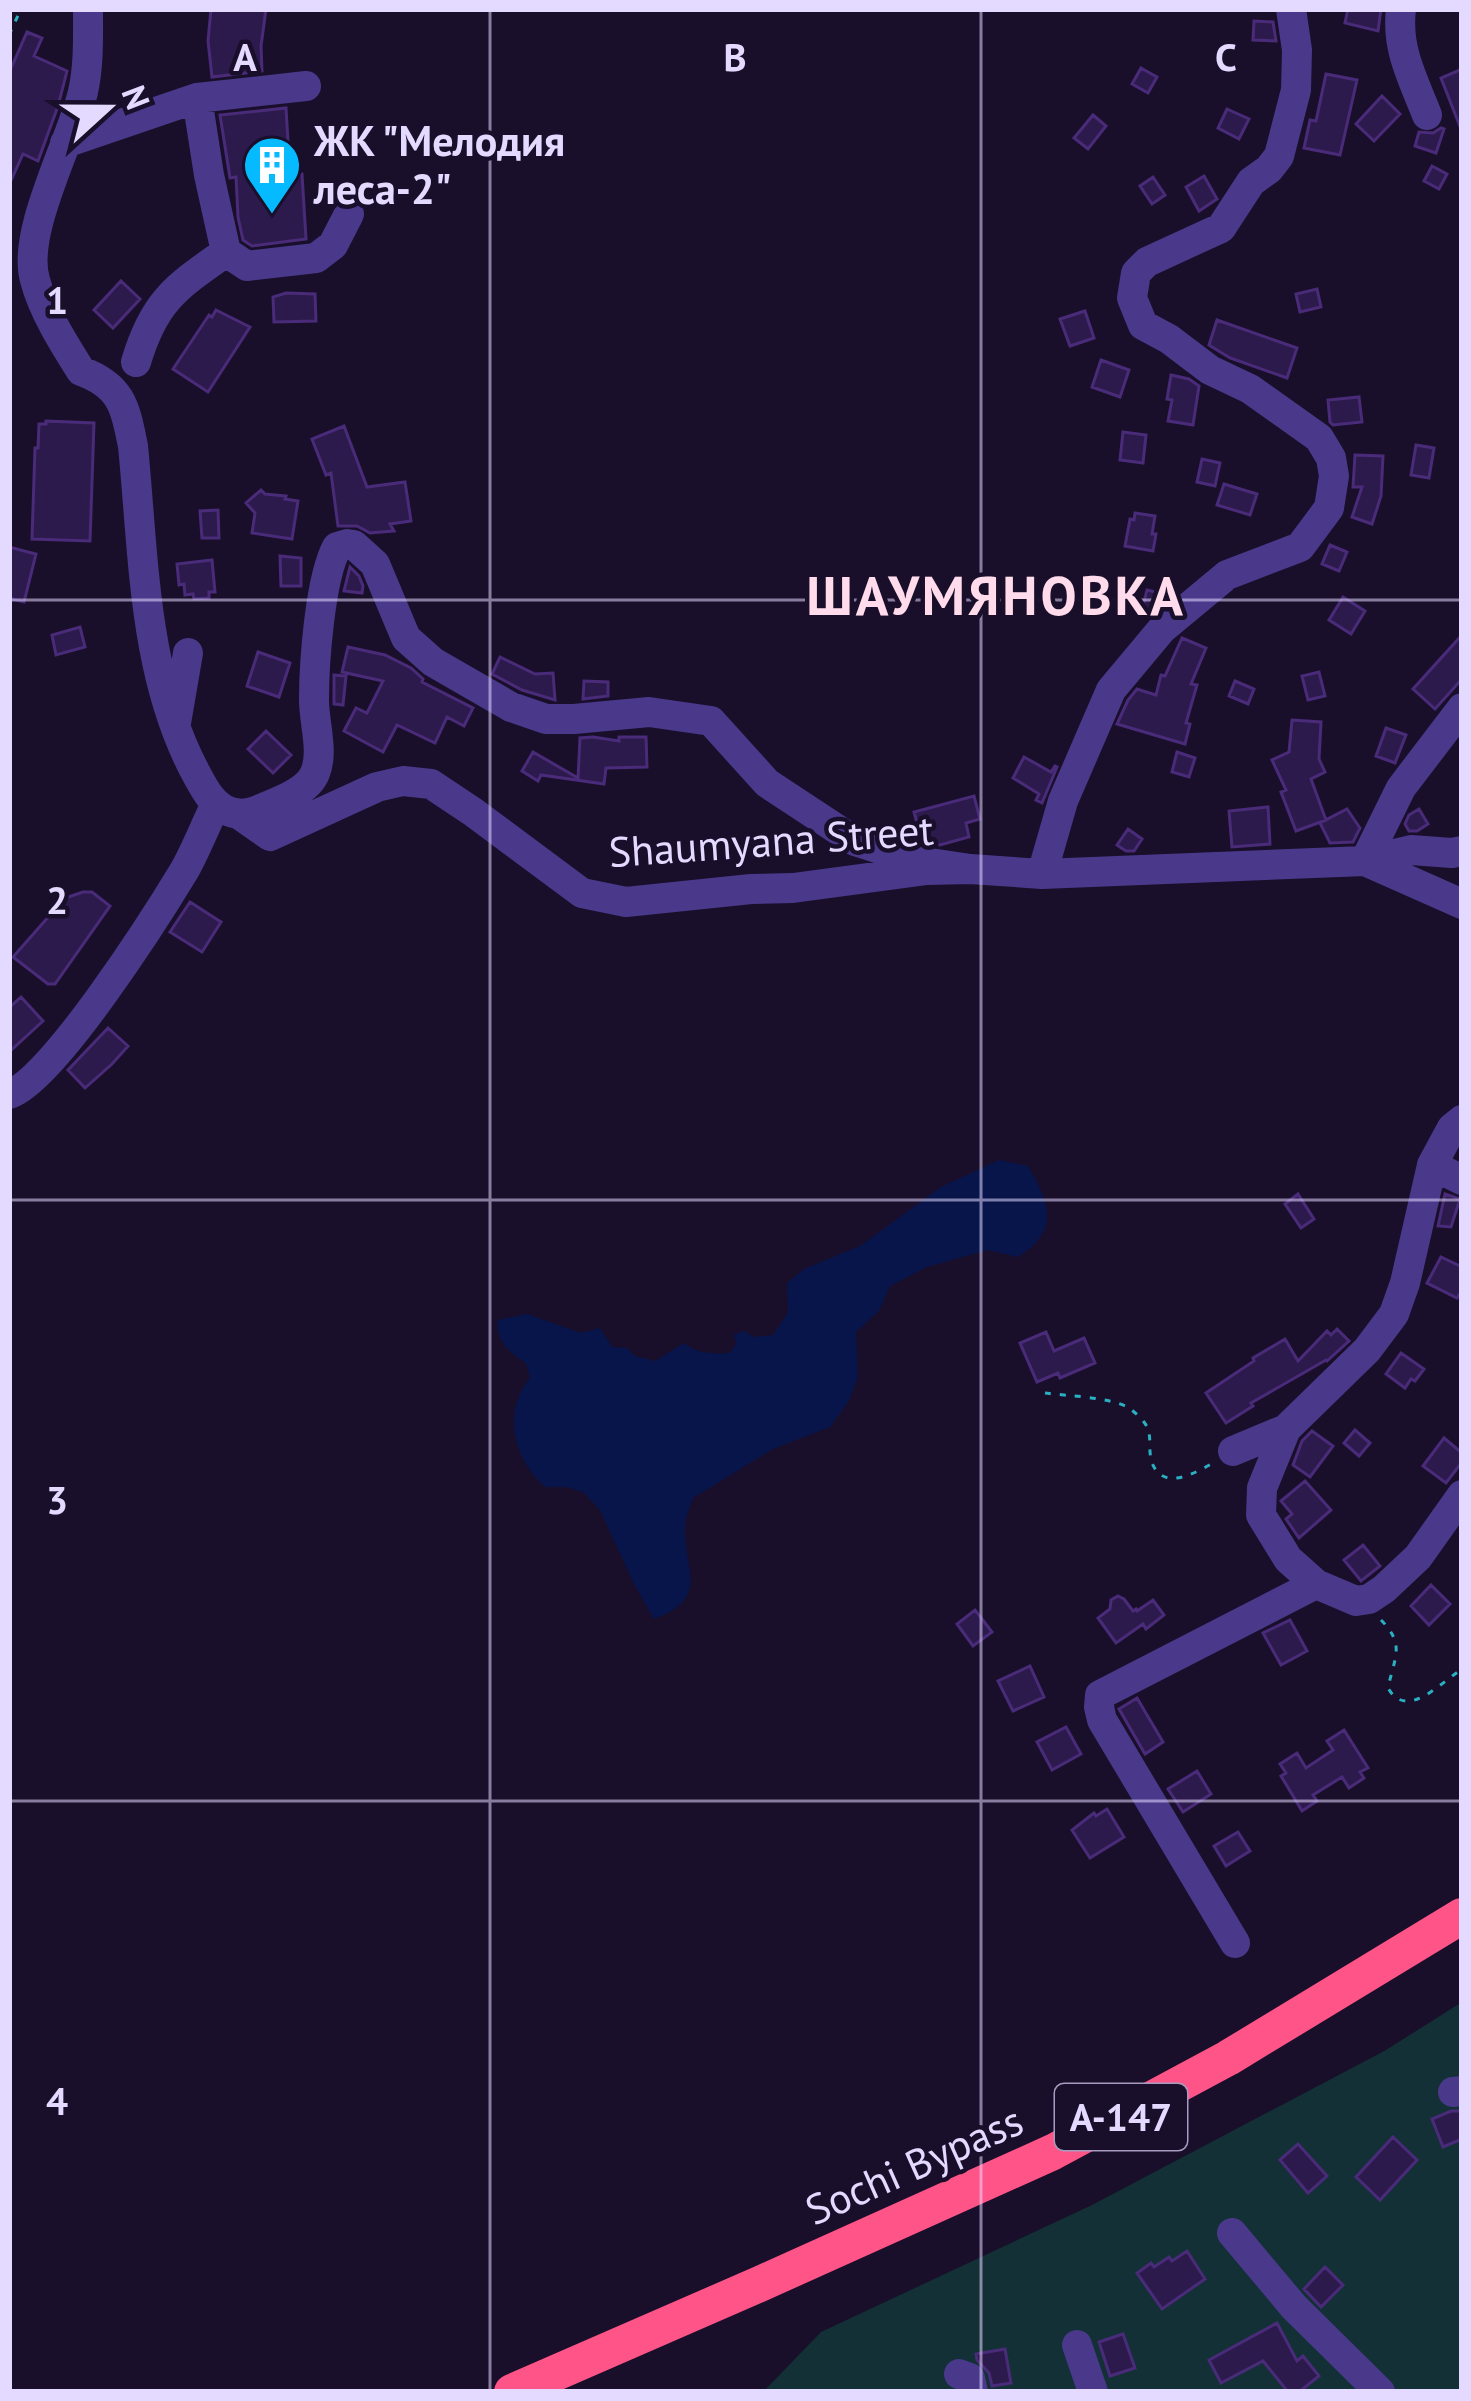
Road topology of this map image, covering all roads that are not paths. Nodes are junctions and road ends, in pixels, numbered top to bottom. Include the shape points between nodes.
1 (88, 9) edge
2 (1291, 9) edge
3 (1401, 9) edge
4 (306, 86) dead end
5 (197, 98) junction
6 (1426, 115) dead end
7 (65, 143) junction
8 (349, 214) dead end
9 (226, 252) junction
10 (136, 362) dead end
11 (188, 653) dead end
12 (1462, 708) edge
13 (175, 729) junction
14 (226, 809) junction
15 (1462, 850) edge
16 (1365, 861) junction
17 (970, 869) junction
18 (1042, 874) junction
19 (1462, 904) edge
20 (9, 1094) edge
21 (1462, 1120) edge
22 (1432, 1165) junction
23 (1462, 1180) edge
24 (1286, 1429) junction
25 (1233, 1451) road end
26 (1462, 1495) edge
27 (1316, 1584) junction
28 (1462, 1916) edge
29 (1235, 1943) dead end
30 (1232, 2234) dead end
31 (1077, 2345) dead end
32 (512, 2392) edge
33 (1093, 2392) edge
34 (1380, 2392) edge

1 - 7 street via 82,94
2 - 18 street via 1296,90 1279,156 1221,227 1147,262 1132,298 1143,325 1319,438 1334,476 1329,508 1300,547 1227,574 1162,629 1111,690
3 - 6 street via 1400,46
4 - 5 street
5 - 7 street
5 - 9 street
7 - 13 street via 41,211 33,276 81,371 105,380 128,420 150,618
8 - 9 street via 316,258 247,266
9 - 10 street via 159,307
11 - 13 street
12 - 16 street via 1401,788
13 - 14 street
14 - 17 street, Shaumyana Street via 270,836 377,787 431,784 582,893 626,902
14 - 17 street via 250,813 291,795 317,769 321,620 330,559 347,544 375,564 406,638 511,707 546,718 649,712 711,721 767,783 856,842
14 - 20 street via 55,1058
15 - 16 street, Shaumyana Street
16 - 18 street, Shaumyana Street
16 - 19 street
17 - 18 street, Shaumyana Street
21 - 22 street
22 - 23 street
22 - 24 street via 1394,1314
24 - 25 street
24 - 27 street via 1262,1488 1261,1515 1288,1559
26 - 27 street via 1418,1557 1369,1599
27 - 29 street via 1100,1695 1102,1720
28 - 32 highway, Sochi Bypass / А-147 via 1053,2152
30 - 34 street
31 - 33 street

